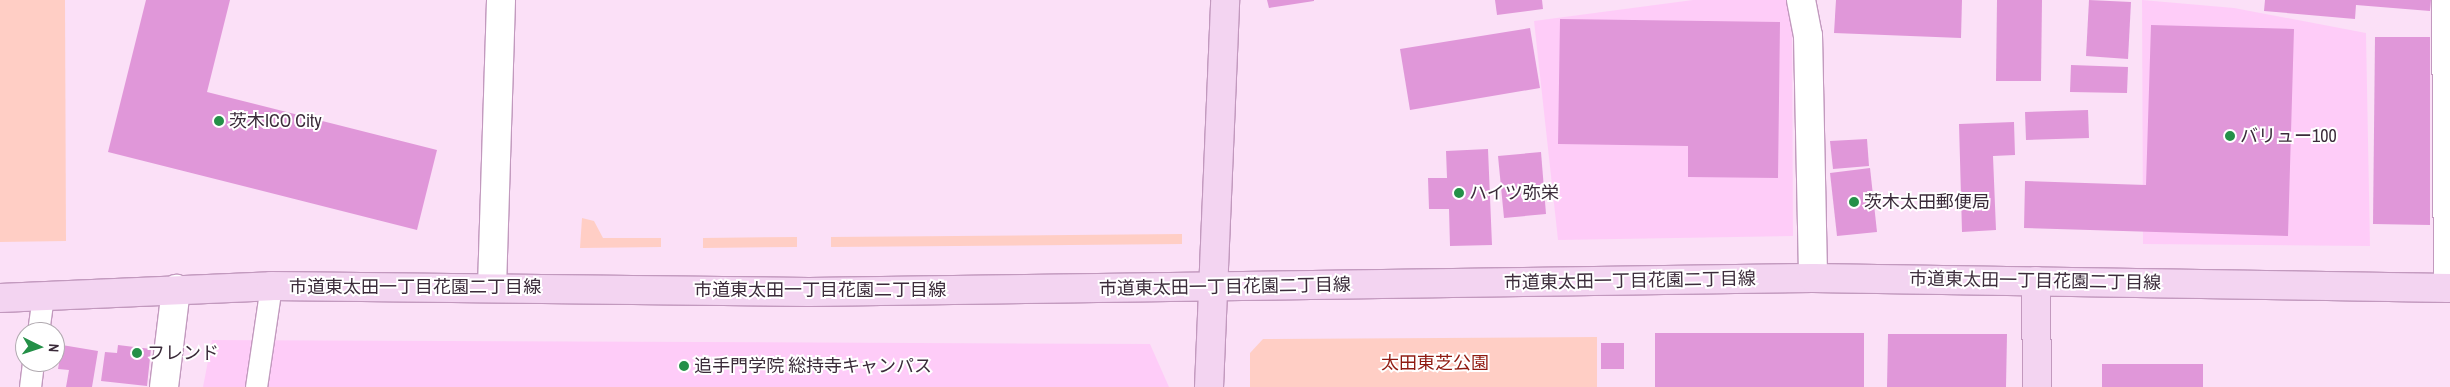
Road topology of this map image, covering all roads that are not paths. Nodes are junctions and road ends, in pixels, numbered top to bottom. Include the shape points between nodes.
1 (501, 0) edge
2 (1225, 0) edge
3 (1801, 0) edge
4 (2446, 0) edge
5 (1813, 278) junction
6 (2036, 281) junction
7 (271, 286) junction
8 (492, 287) junction
9 (1211, 288) junction
10 (2449, 288) edge
11 (176, 289) junction
12 (42, 296) junction
13 (0, 298) edge
14 (39, 322) edge
15 (32, 372) edge
16 (30, 387) edge
17 (164, 387) edge
18 (256, 387) edge
19 (1209, 387) edge
20 (2037, 387) edge

1 - 8 street
2 - 9 street
3 - 5 street via 1808,35
4 - 10 street
5 - 6 street, 市道東太田一丁目花園二丁目線
5 - 9 street, 市道東太田一丁目花園二丁目線
6 - 10 street, 市道東太田一丁目花園二丁目線
6 - 20 street
7 - 8 street, 市道東太田一丁目花園二丁目線
7 - 11 street, 市道東太田一丁目花園二丁目線
7 - 18 lane
8 - 9 street, 市道東太田一丁目花園二丁目線 via 809,292
9 - 19 street
11 - 12 street, 市道東太田一丁目花園二丁目線
11 - 17 street
12 - 13 street, 市道東太田一丁目花園二丁目線
12 - 14 lane
15 - 16 lane

